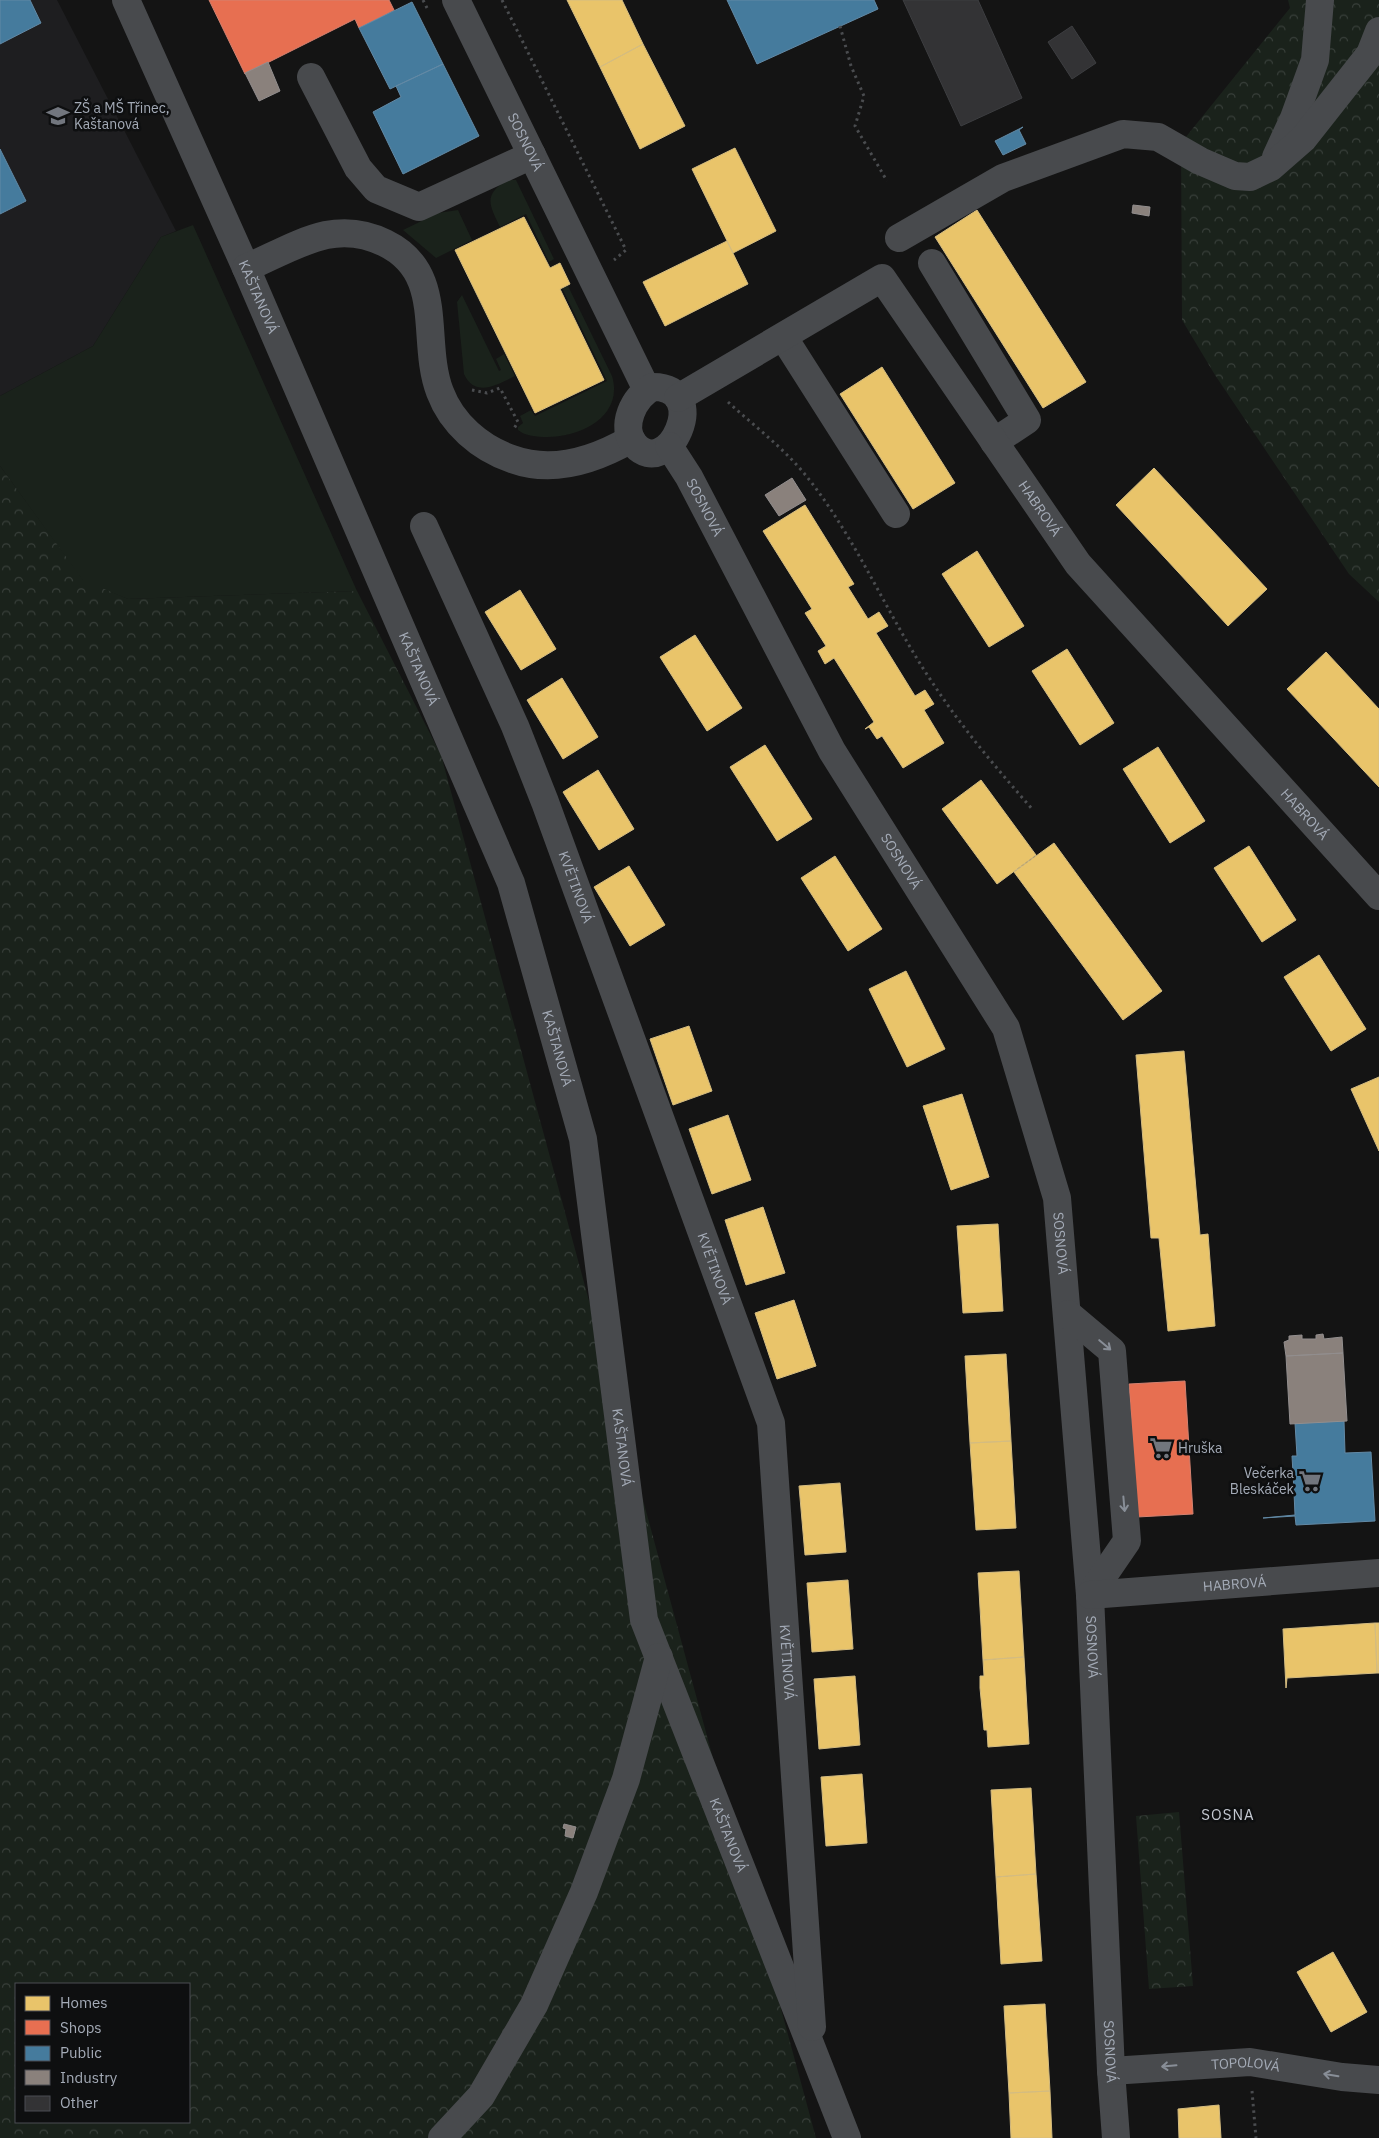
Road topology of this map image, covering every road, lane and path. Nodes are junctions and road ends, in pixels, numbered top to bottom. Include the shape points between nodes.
1 (126, 0) edge
2 (456, 0) edge
3 (502, 0) edge
4 (1320, 0) edge
5 (840, 26) dead end
6 (1379, 31) edge
7 (311, 77) dead end
8 (532, 155) junction
9 (1271, 167) junction
10 (887, 181) dead end
11 (899, 238) dead end
12 (610, 262) dead end
13 (932, 263) dead end
14 (246, 268) junction
15 (784, 338) junction
16 (710, 379) junction
17 (469, 389) dead end
18 (646, 390) junction
19 (678, 398) junction
20 (516, 435) dead end
21 (631, 439) junction
22 (994, 442) junction
23 (669, 446) junction
24 (896, 514) dead end
25 (424, 526) dead end
26 (1033, 810) dead end
27 (1379, 896) edge
28 (1068, 1314) junction
29 (1379, 1573) edge
30 (1090, 1595) junction
31 (659, 1657) junction
32 (814, 2054) junction
33 (1250, 2062) junction
34 (1111, 2071) junction
35 (1379, 2080) edge
36 (442, 2138) edge
37 (847, 2138) edge
38 (1116, 2138) edge
39 (1256, 2138) edge

1 - 14 street, KAŠTANOVÁ
2 - 8 street, SOSNOVÁ
3 - 12 path via 626,250
4 - 9 street via 1315,60 1294,118
5 - 10 path via 851,66 864,96 855,126
6 - 9 street via 1370,54 1340,93 1303,139
7 - 8 street via 358,168 376,189 419,207
8 - 18 street, SOSNOVÁ
9 - 11 street via 1250,177 1235,176 1158,137 1123,134 1003,178
13 - 22 street via 1027,420
14 - 21 street via 327,234 359,234 376,239 403,256 420,277 428,305 437,385 454,417 475,439 514,460 551,465 588,460
14 - 31 street, KAŠTANOVÁ via 511,883 582,1139 644,1620
15 - 16 street, HABROVÁ
15 - 22 street, HABROVÁ via 882,278
15 - 24 street
16 - 19 street, HABROVÁ
16 - 26 path via 719,394 803,472 838,523 934,685 990,760
17 - 20 path via 487,393 500,388 518,422 513,427
18 - 19 street via 667,388
18 - 21 street via 631,414
19 - 23 street via 682,420
21 - 23 street via 635,446 651,454
22 - 27 street, HABROVÁ via 1078,564
23 - 28 street, SOSNOVÁ via 689,477 832,751 1006,1028 1057,1198
25 - 32 street, KVĚTINOVÁ via 516,726 771,1422
28 - 30 street, SOSNOVÁ
28 -> 30 street via 1112,1351 1127,1541
29 - 30 street, HABROVÁ
30 - 34 street, SOSNOVÁ
31 - 32 street, KAŠTANOVÁ
31 - 36 street via 626,1779 584,1892 534,2006 481,2096
32 - 37 street, KAŠTANOVÁ
33 -> 34 street, TOPOLOVÁ
35 -> 33 street, TOPOLOVÁ
33 - 39 path
34 - 38 street, SOSNOVÁ

